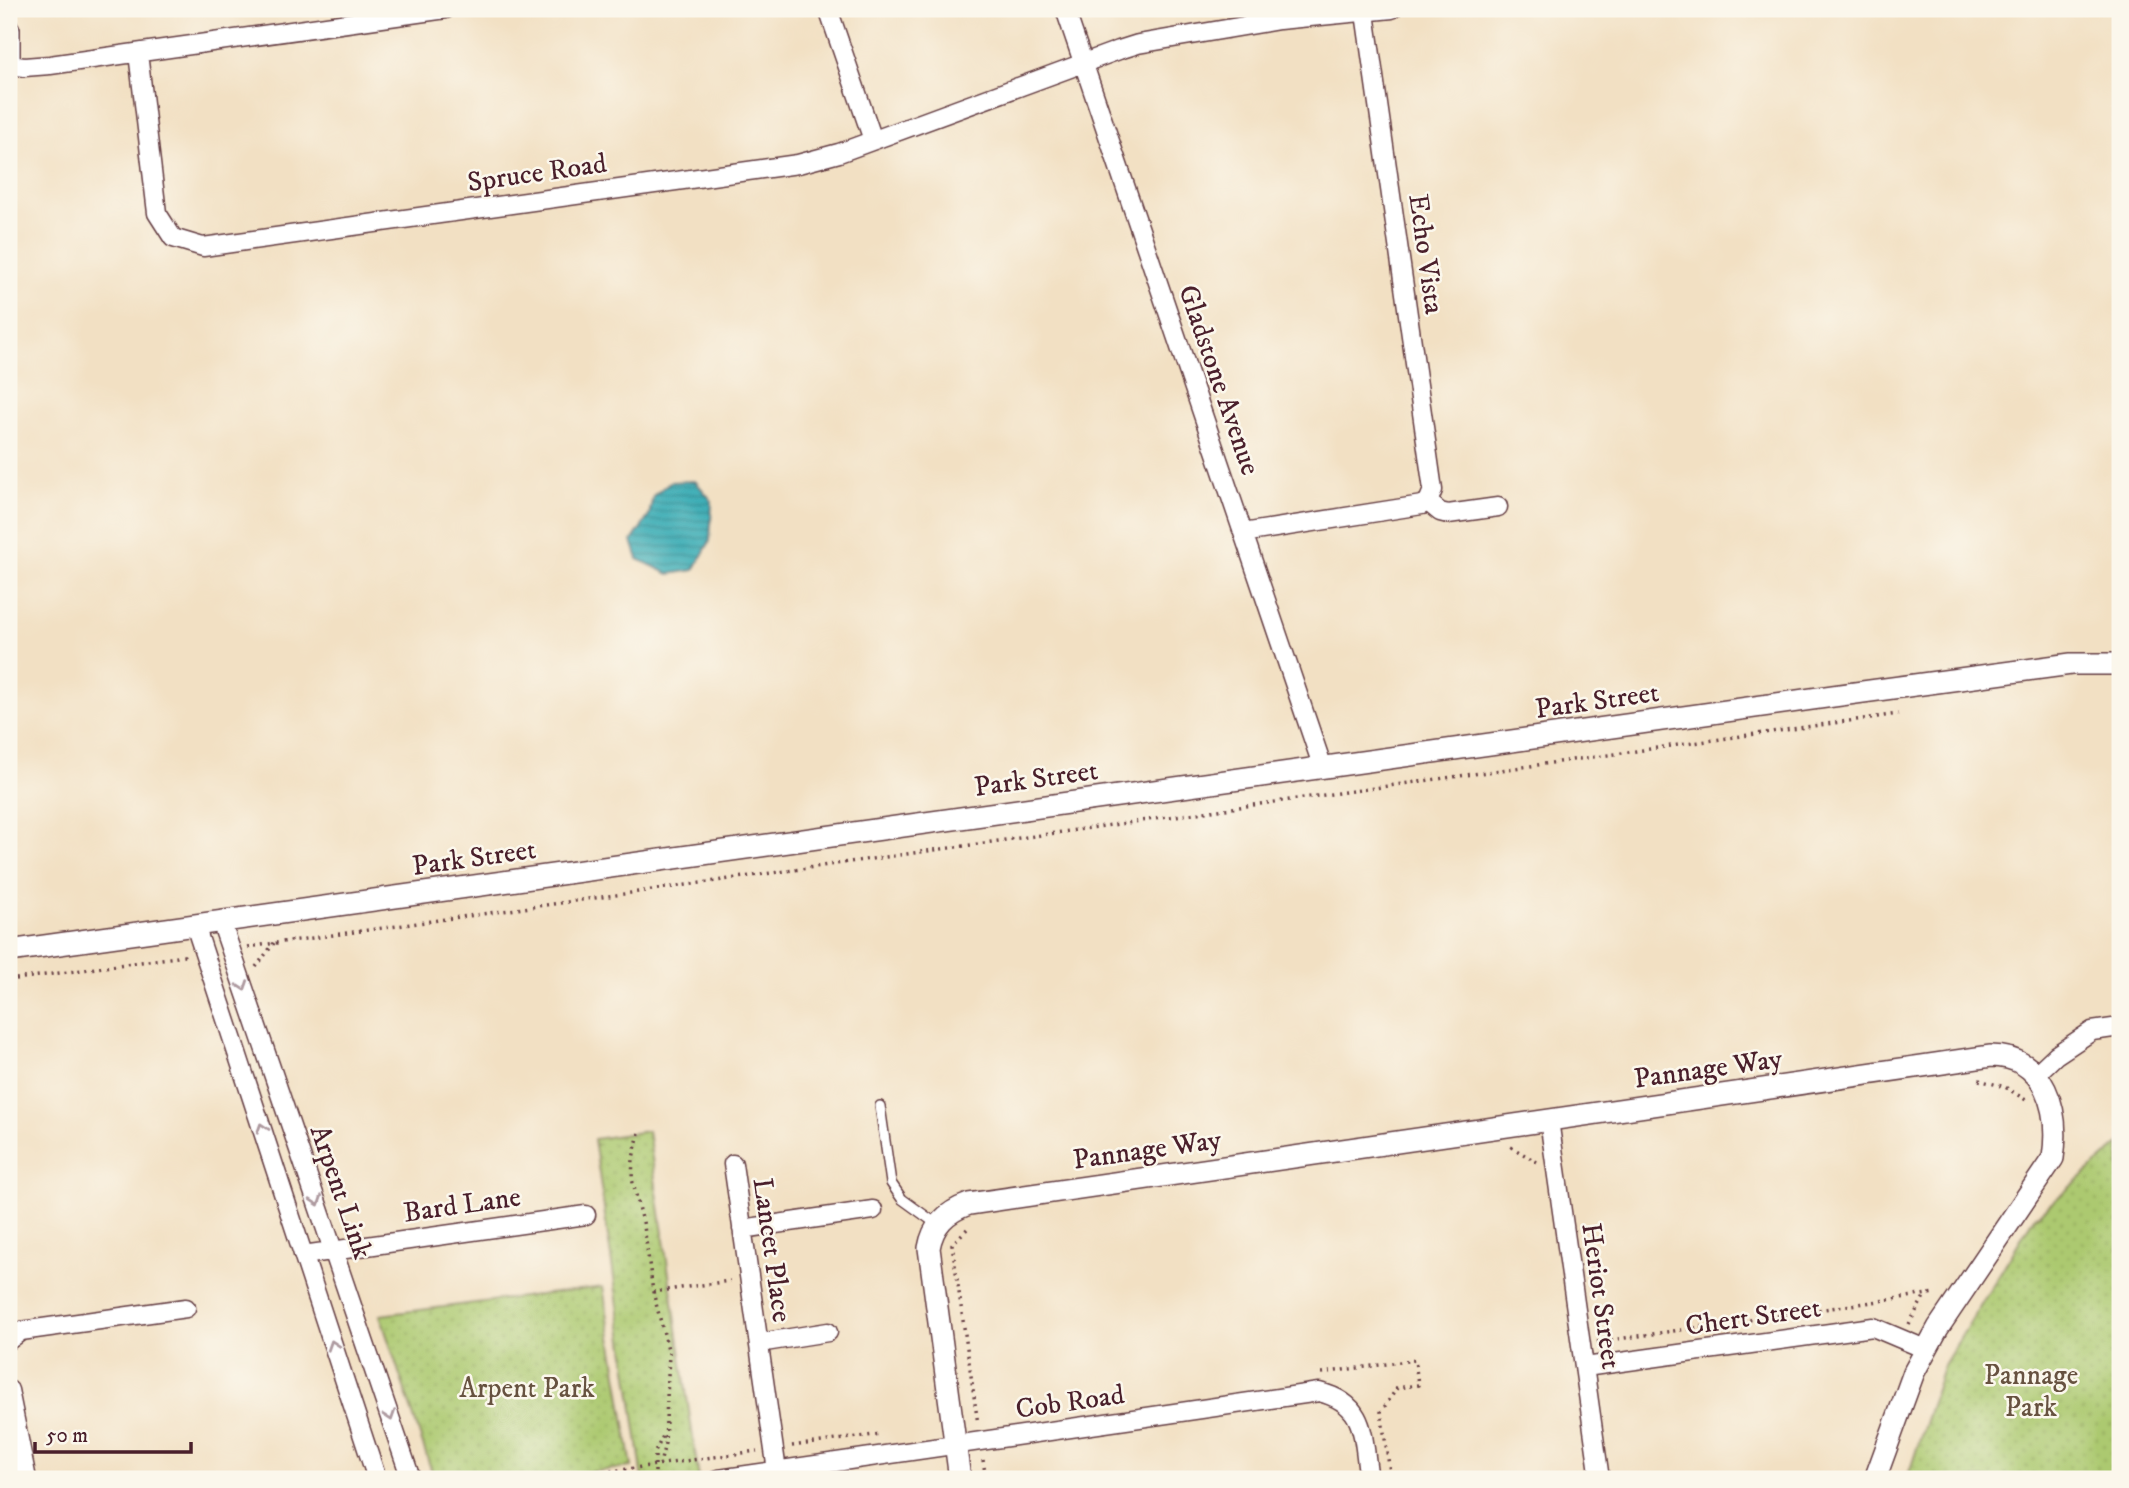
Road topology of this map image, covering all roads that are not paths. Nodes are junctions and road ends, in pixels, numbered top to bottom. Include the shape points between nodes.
1 (446, 9) edge
2 (828, 9) edge
3 (1065, 9) edge
4 (1392, 9) edge
5 (1365, 13) junction
6 (1278, 14) edge
7 (9, 30) edge
8 (138, 53) junction
9 (1083, 63) junction
10 (9, 65) edge
11 (873, 140) junction
12 (1428, 502) junction
13 (1498, 507) dead end
14 (1243, 533) junction
15 (2120, 650) edge
16 (2071, 664) junction
17 (2120, 664) edge
18 (1323, 768) junction
19 (221, 921) junction
20 (195, 925) junction
21 (9, 951) edge
22 (2120, 1027) edge
23 (2036, 1074) junction
24 (880, 1106) dead end
25 (1550, 1130) junction
26 (733, 1164) dead end
27 (873, 1210) dead end
28 (586, 1215) dead end
29 (938, 1225) junction
30 (742, 1230) junction
31 (333, 1250) junction
32 (303, 1255) junction
33 (186, 1308) dead end
34 (828, 1332) dead end
35 (9, 1340) edge
36 (759, 1343) junction
37 (1925, 1349) junction
38 (1585, 1367) junction
39 (9, 1390) edge
40 (955, 1446) junction
41 (777, 1471) junction
42 (27, 1479) edge
43 (377, 1479) edge
44 (411, 1479) edge
45 (719, 1479) edge
46 (960, 1479) edge
47 (1369, 1479) edge
48 (1600, 1479) edge
49 (1875, 1479) edge

1 - 8 street
2 - 11 street
3 - 9 street, Gladstone Avenue
4 - 5 street, Spruce Road
5 - 6 street, Spruce Road
5 - 12 street, Echo Vista via 1433,491
6 - 9 street, Spruce Road via 1138,44
7 - 10 street
8 - 10 street via 50,65
8 - 11 street, Spruce Road via 157,213 173,238 203,247 798,164
9 - 11 street, Spruce Road
9 - 14 street, Gladstone Avenue
12 - 13 street via 1448,514
12 - 14 street
14 - 18 street, Gladstone Avenue
15 - 16 street, Park Street
16 - 17 street, Park Street
16 - 18 street, Park Street
18 - 19 street, Park Street
19 - 20 street, Park Street
19 -> 31 street, Arpent Link
20 - 21 street, Park Street
32 -> 20 street, Arpent Link
22 - 23 street via 2092,1031
23 - 25 street, Pannage Way via 2022,1063 1990,1056
23 - 37 street via 2051,1107 2053,1158
24 - 29 lane via 891,1183 902,1199
25 - 29 street, Pannage Way via 969,1204
25 - 38 street, Heriot Street
26 - 30 street, Lancet Place
27 - 30 street
28 - 31 street, Bard Lane
29 - 40 street via 929,1248
30 - 36 street, Lancet Place
31 - 32 street, Bard Lane
31 -> 44 street, Arpent Link
43 -> 32 street, Arpent Link
33 - 35 street via 21,1331
34 - 36 street, Lancet Place
36 - 41 street, Lancet Place
37 - 38 street, Chert Street via 1872,1326
37 - 49 street
38 - 48 street, Heriot Street
39 - 42 street
40 - 41 street, Cob Road
40 - 46 street
40 - 47 street, Cob Road via 1319,1392 1342,1400 1355,1412
41 - 45 street, Cob Road

